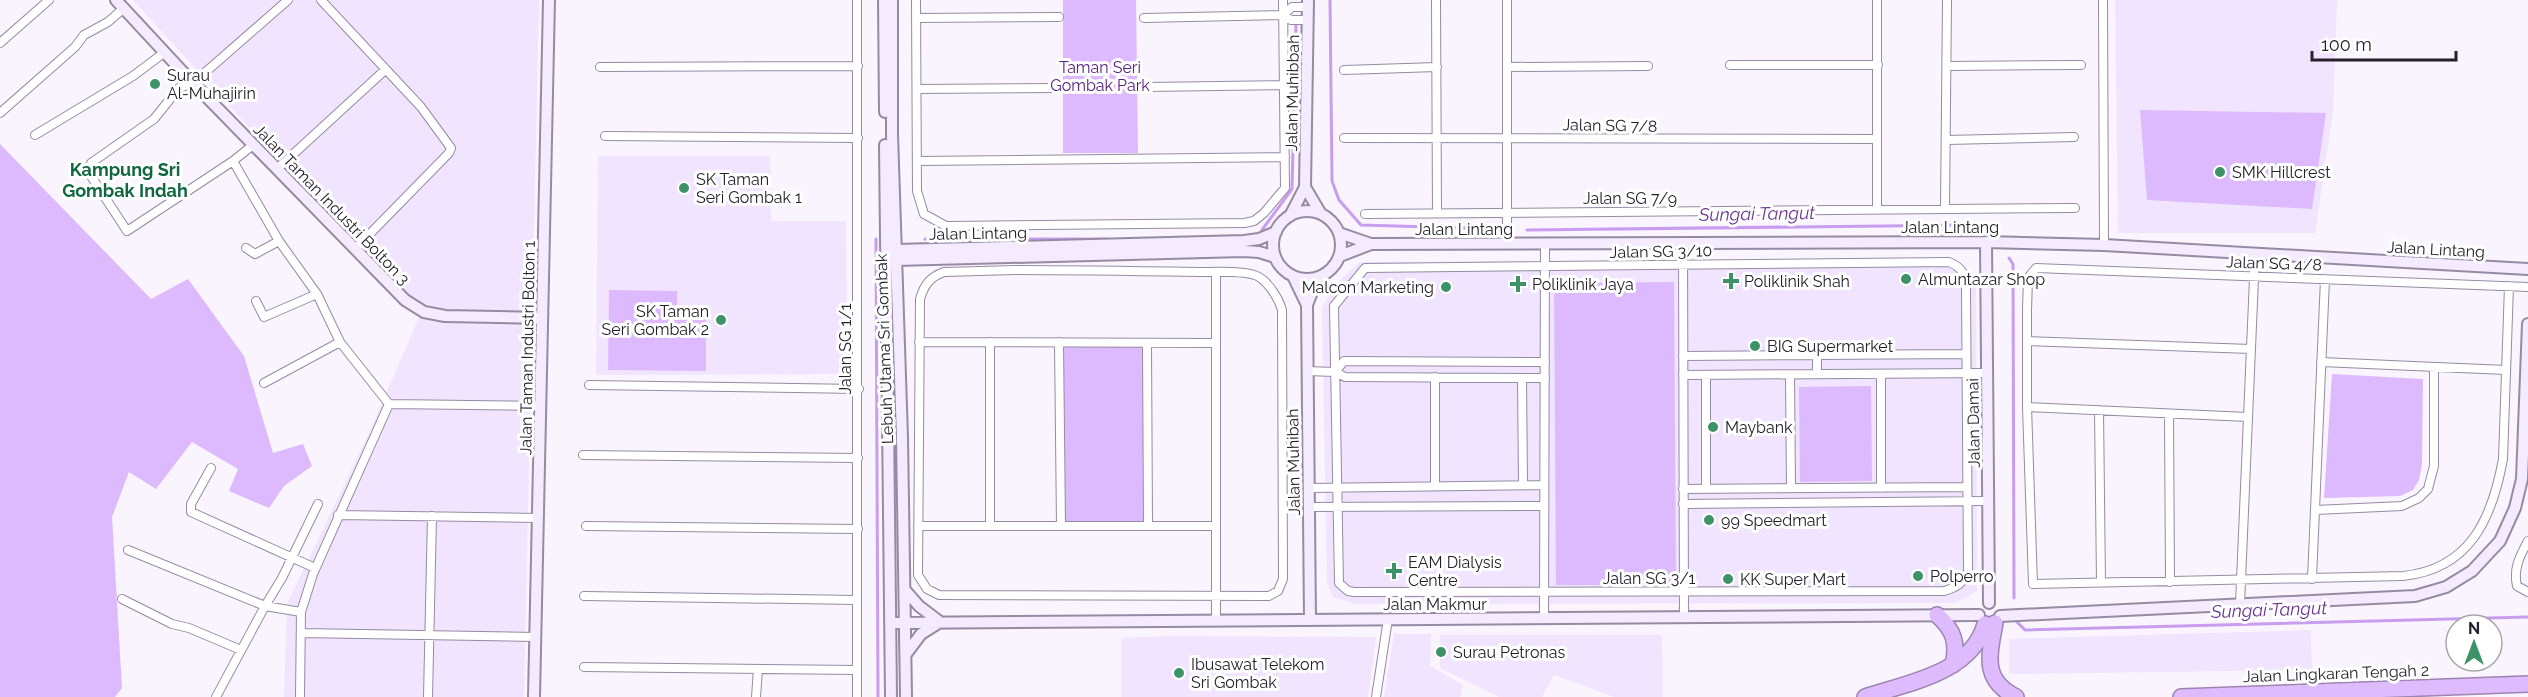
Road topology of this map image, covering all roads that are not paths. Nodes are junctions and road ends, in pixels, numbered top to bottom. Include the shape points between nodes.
1 (49, 0) edge
2 (288, 0) edge
3 (321, 0) edge
4 (549, 0) edge
5 (857, 0) edge
6 (884, 0) edge
7 (892, 0) edge
8 (916, 0) edge
9 (1283, 0) edge
10 (1436, 0) edge
11 (1507, 0) edge
12 (1876, 0) edge
13 (1947, 0) edge
14 (2103, 0) edge
15 (1308, 3) edge
16 (120, 4) edge
17 (1283, 15) junction
18 (1059, 17) dead end
19 (916, 18) junction
20 (1144, 18) dead end
21 (1308, 20) junction
22 (0, 43) edge
23 (165, 52) junction
24 (1730, 64) dead end
25 (1878, 65) junction
26 (2080, 65) dead end
27 (858, 66) junction
28 (1648, 66) dead end
29 (1948, 66) junction
30 (600, 67) dead end
31 (1437, 67) junction
32 (1507, 67) junction
33 (385, 70) junction
34 (1344, 70) dead end
35 (193, 83) junction
36 (1285, 86) junction
37 (1147, 87) dead end
38 (1059, 88) dead end
39 (918, 89) junction
40 (0, 113) edge
41 (35, 135) dead end
42 (605, 136) dead end
43 (2074, 136) dead end
44 (858, 138) junction
45 (1344, 138) dead end
46 (1437, 138) junction
47 (1508, 138) junction
48 (1877, 139) junction
49 (1946, 140) junction
50 (254, 145) junction
51 (1285, 157) junction
52 (918, 160) junction
53 (233, 161) junction
54 (277, 169) junction
55 (1305, 187) junction
56 (2075, 208) dead end
57 (1877, 209) junction
58 (1945, 209) junction
59 (1507, 212) junction
60 (1437, 213) junction
61 (1321, 214) junction
62 (1365, 214) dead end
63 (1290, 216) junction
64 (1276, 232) junction
65 (1339, 233) junction
66 (279, 241) junction
67 (1683, 242) junction
68 (1986, 242) junction
69 (1371, 244) junction
70 (1508, 244) junction
71 (1545, 244) junction
72 (2104, 246) junction
73 (246, 248) dead end
74 (355, 249) junction
75 (896, 255) junction
76 (2255, 255) junction
77 (1340, 256) junction
78 (1275, 257) junction
79 (1683, 265) junction
80 (1545, 266) junction
81 (2528, 269) edge
82 (1216, 272) junction
83 (1293, 276) junction
84 (2254, 276) junction
85 (1318, 277) junction
86 (2325, 279) junction
87 (2509, 286) junction
88 (2528, 287) edge
89 (317, 294) junction
90 (256, 301) dead end
91 (1306, 305) junction
92 (542, 318) junction
93 (2528, 324) edge
94 (2028, 341) junction
95 (340, 342) junction
96 (919, 342) junction
97 (990, 342) junction
98 (1059, 342) junction
99 (1147, 343) junction
100 (1216, 343) junction
101 (2251, 349) junction
102 (1965, 354) junction
103 (1817, 355) junction
104 (1683, 356) junction
105 (1545, 362) junction
106 (2321, 363) junction
107 (2434, 368) junction
108 (2506, 370) junction
109 (1307, 371) junction
110 (1335, 372) junction
111 (1988, 373) junction
112 (1881, 374) junction
113 (1965, 374) junction
114 (1683, 375) junction
115 (1706, 375) junction
116 (1790, 375) junction
117 (1817, 375) junction
118 (1435, 377) junction
119 (1522, 378) junction
120 (1545, 378) junction
121 (264, 383) dead end
122 (589, 385) dead end
123 (859, 389) junction
124 (389, 404) junction
125 (540, 406) junction
126 (2027, 407) junction
127 (2099, 411) junction
128 (2169, 414) junction
129 (2248, 417) junction
130 (918, 436) junction
131 (902, 437) junction
132 (583, 455) dead end
133 (858, 458) junction
134 (211, 468) dead end
135 (1523, 485) junction
136 (1544, 485) junction
137 (1435, 486) junction
138 (1967, 487) junction
139 (1309, 488) junction
140 (1337, 488) junction
141 (1791, 488) junction
142 (1819, 488) junction
143 (1881, 488) junction
144 (1683, 489) junction
145 (1706, 489) junction
146 (1968, 501) junction
147 (1989, 501) junction
148 (1819, 502) junction
149 (318, 504) dead end
150 (1683, 504) junction
151 (1337, 506) junction
152 (1544, 506) junction
153 (1309, 507) junction
154 (2315, 510) junction
155 (338, 515) junction
156 (432, 516) junction
157 (538, 518) junction
158 (586, 526) dead end
159 (918, 526) junction
160 (990, 526) junction
161 (1061, 526) junction
162 (1148, 526) junction
163 (1216, 526) junction
164 (858, 529) junction
165 (2528, 541) edge
166 (128, 550) dead end
167 (291, 559) junction
168 (315, 568) junction
169 (2312, 579) junction
170 (2241, 580) junction
171 (2101, 582) junction
172 (2170, 582) junction
173 (905, 590) junction
174 (2525, 591) edge
175 (1544, 592) junction
176 (1684, 592) junction
177 (584, 596) dead end
178 (1216, 597) junction
179 (122, 600) dead end
180 (857, 600) junction
181 (1989, 603) junction
182 (2240, 604) junction
183 (265, 606) junction
184 (302, 612) junction
185 (1937, 615) junction
186 (1684, 617) junction
187 (1544, 618) junction
188 (1310, 619) junction
189 (1388, 619) junction
190 (1216, 620) junction
191 (1990, 620) junction
192 (940, 622) junction
193 (890, 623) junction
194 (906, 623) junction
195 (301, 633) junction
196 (429, 635) junction
197 (536, 637) junction
198 (241, 650) junction
199 (906, 654) junction
200 (1953, 665) junction
201 (584, 667) dead end
202 (758, 669) junction
203 (858, 670) junction
204 (2528, 684) edge
205 (216, 697) edge
206 (300, 697) edge
207 (428, 697) edge
208 (534, 697) edge
209 (756, 697) edge
210 (857, 697) edge
211 (891, 697) edge
212 (906, 697) edge
213 (1376, 697) edge
214 (1865, 697) edge
215 (2016, 697) edge
216 (2181, 697) edge

1 - 22 street
2 - 35 street
3 - 33 street
4 - 92 street, Jalan Taman Industri Bolton 1
5 - 27 street, Jalan SG 1/1
6 - 193 street, Lebuh Utama Sri Gombak
7 - 75 street, Lebuh Utama Sri Gombak
8 - 19 street
9 - 17 street
10 - 31 street
11 - 32 street
12 - 25 street
13 - 29 street
14 - 72 street
15 - 17 street via 1292,7
15 - 21 street, Jalan Muhibbah
16 - 23 street, Jalan Taman Industri Bolton 3
16 - 40 street via 108,22 84,35
17 - 20 street
17 - 21 street via 1292,20
17 - 36 street
18 - 19 street
19 - 39 street
21 - 55 street, Jalan Muhibbah
23 - 35 street, Jalan Taman Industri Bolton 3
23 - 41 street via 133,76
24 - 25 street
25 - 48 street
26 - 29 street
27 - 30 street
27 - 44 street, Jalan SG 1/1
28 - 32 street
29 - 49 street
31 - 34 street
31 - 46 street
32 - 47 street
33 - 54 street
33 - 74 street via 450,144 449,153
35 - 50 street, Jalan Taman Industri Bolton 3
35 - 53 street via 179,88 154,119 89,167 89,172 127,231
36 - 37 street
36 - 51 street
38 - 39 street
39 - 52 street
42 - 44 street
43 - 49 street
44 - 123 street, Jalan SG 1/1
45 - 46 street, Jalan SG 7/8
46 - 47 street, Jalan SG 7/8
46 - 60 street
47 - 48 street, Jalan SG 7/8
47 - 59 street
48 - 57 street
49 - 58 street
50 - 53 street
50 - 54 street, Jalan Taman Industri Bolton 3
51 - 52 street
51 - 52 street via 1285,188 1254,221 946,226 924,214 917,191
53 - 66 street
54 - 74 street, Jalan Taman Industri Bolton 3
55 - 61 street
55 - 63 street, Jalan Muhibbah
56 - 58 street, Jalan SG 7/9
57 - 58 street, Jalan SG 7/9
57 - 59 street, Jalan SG 7/9
59 - 60 street, Jalan SG 7/9
59 - 70 street
60 - 62 street, Jalan SG 7/9
61 - 63 street via 1305,211
61 - 65 street
63 - 64 street
64 - 75 street, Jalan Lintang via 1244,241
64 - 78 street
65 - 69 street, Jalan Lintang
65 - 77 street
66 - 73 street via 255,254
66 - 89 street
67 - 68 street, Jalan Lintang
67 - 71 street, Jalan Lintang
67 - 79 street
68 - 72 street, Jalan Lintang
68 - 111 street, Jalan Damai
69 - 70 street, Jalan Lintang
69 - 77 street, Jalan Lintang
70 - 71 street, Jalan Lintang
71 - 80 street
72 - 76 street, Jalan Lintang
74 - 92 street, Jalan Taman Industri Bolton 3 via 405,300 424,312
75 - 78 street, Jalan Lintang via 1244,251
75 - 131 street, Lebuh Utama Sri Gombak
76 - 81 street, Jalan Lintang
76 - 84 street
77 - 85 street via 1332,269
78 - 83 street
79 - 80 street, Jalan SG 3/10
79 - 102 street, Jalan SG 3/10 via 1949,262 1965,275
79 - 104 street
80 - 105 street
80 - 110 street, Jalan SG 3/10 via 1365,268 1334,306
82 - 96 street via 944,272 934,275 920,299
82 - 100 street
82 - 178 street via 1258,276 1282,310 1283,579 1278,591 1269,596
83 - 85 street
83 - 91 street, Jalan Muhibah
84 - 86 street, Jalan SG 4/8
84 - 94 street, Jalan SG 4/8 via 2039,267 2030,273 2028,283
84 - 101 street
85 - 91 street, Jalan Muhibah
86 - 87 street, Jalan SG 4/8
86 - 106 street
87 - 88 street, Jalan SG 4/8
87 - 108 street
89 - 90 street via 264,317
89 - 95 street
91 - 109 street, Jalan Muhibah
92 - 125 street, Jalan Taman Industri Bolton 1
93 - 182 street via 2519,495 2508,525 2486,558 2453,584 2415,596
94 - 101 street
94 - 126 street
95 - 121 street
95 - 124 street
96 - 97 street
96 - 130 street
97 - 98 street
97 - 160 street
98 - 99 street
98 - 161 street
99 - 100 street
99 - 162 street
100 - 163 street
101 - 129 street
102 - 103 street
102 - 113 street
103 - 104 street
103 - 117 street
104 - 114 street
105 - 110 street via 1344,361
105 - 120 street
106 - 107 street
106 - 154 street
107 - 108 street
107 - 154 street via 2434,466 2427,489 2402,506
108 - 169 street via 2503,459 2498,487 2473,541 2451,561 2418,574
109 - 110 street
109 - 139 street, Jalan Muhibah
110 - 118 street via 1346,377
110 - 140 street
111 - 113 street
111 - 147 street, Jalan Damai
112 - 113 street
112 - 117 street
112 - 143 street
113 - 138 street
114 - 115 street
114 - 144 street
115 - 116 street
115 - 145 street
116 - 117 street
116 - 141 street
118 - 119 street
118 - 137 street
119 - 120 street
119 - 135 street
120 - 136 street
122 - 123 street
123 - 133 street, Jalan SG 1/1
124 - 125 street
124 - 155 street
125 - 157 street, Jalan Taman Industri Bolton 1
126 - 127 street
126 - 171 street via 2032,582
127 - 128 street
127 - 171 street
128 - 129 street
128 - 172 street
129 - 170 street
130 - 131 street
130 - 159 street
131 - 173 street, Lebuh Utama Sri Gombak
132 - 133 street
133 - 164 street, Jalan SG 1/1
134 - 167 street via 191,504 191,512
135 - 136 street
135 - 137 street
136 - 152 street
137 - 140 street
138 - 143 street
138 - 146 street
139 - 140 street
139 - 153 street, Jalan Muhibah
140 - 151 street
141 - 142 street
141 - 145 street
142 - 143 street
142 - 148 street
144 - 145 street
144 - 150 street
146 - 147 street
146 - 148 street
146 - 176 street, Jalan SG 3/1 via 1968,572 1956,588
147 - 181 street, Jalan Damai
148 - 150 street
149 - 167 street
150 - 176 street
151 - 152 street
151 - 153 street
151 - 175 street, Jalan SG 3/1 via 1338,576 1343,588 1354,592
152 - 175 street
153 - 188 street, Jalan Muhibah
154 - 169 street
155 - 156 street
155 - 168 street
156 - 157 street
156 - 196 street
157 - 197 street, Jalan Taman Industri Bolton 1
158 - 164 street
159 - 160 street
159 - 178 street via 918,575 927,589 939,595
160 - 161 street
161 - 162 street
162 - 163 street
163 - 178 street
164 - 180 street, Jalan SG 1/1
165 - 174 street via 2516,568 2517,586
166 - 183 street
167 - 168 street
167 - 183 street
168 - 184 street
169 - 170 street
170 - 172 street
170 - 182 street
171 - 172 street
173 - 192 street
173 - 194 street, Lebuh Utama Sri Gombak
175 - 176 street, Jalan SG 3/1
175 - 187 street
176 - 186 street
177 - 180 street
178 - 190 street
179 - 198 street
180 - 203 street, Jalan SG 1/1
181 - 191 street via 1998,607
181 - 191 street via 1980,608
182 - 191 street
183 - 184 street
183 - 198 street
184 - 195 street
185 - 186 street, Jalan Makmur
185 - 191 street, Jalan Makmur
185 - 200 highway via 1953,632
186 - 187 street, Jalan Makmur
187 - 189 street, Jalan Makmur
188 - 189 street, Jalan Makmur
188 - 190 street, Jalan Makmur
189 - 213 street
190 - 192 street, Jalan Makmur
191 - 200 highway via 1973,650
191 - 215 highway via 1992,676
192 - 194 street, Jalan Makmur
192 - 199 street via 921,634
193 - 194 street, Jalan Makmur
193 - 211 street, Lebuh Utama Sri Gombak
194 - 199 street, Lebuh Utama Sri Gombak
195 - 196 street
195 - 206 street
196 - 197 street
196 - 207 street
197 - 208 street, Jalan Taman Industri Bolton 1
198 - 205 street
199 - 212 street, Lebuh Utama Sri Gombak
200 - 214 highway
201 - 202 street
202 - 203 street
202 - 209 street
203 - 210 street, Jalan SG 1/1
204 - 216 highway, Jalan Lingkaran Tengah 2

